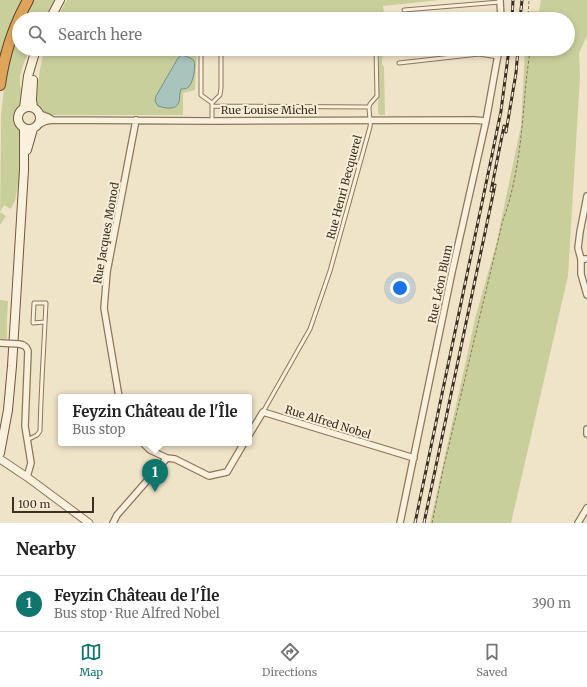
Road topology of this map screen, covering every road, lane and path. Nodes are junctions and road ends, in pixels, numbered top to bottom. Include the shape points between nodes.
1 (28, 0) edge
2 (60, 0) edge
3 (529, 0) edge
4 (500, 1) edge
5 (404, 10) dead end
6 (22, 12) edge
7 (54, 12) edge
8 (501, 12) edge
9 (528, 12) edge
10 (12, 34) edge
11 (34, 56) edge
12 (38, 56) edge
13 (201, 56) edge
14 (222, 56) edge
15 (376, 56) edge
16 (461, 56) edge
17 (492, 56) edge
18 (530, 56) edge
19 (498, 57) joint
20 (399, 63) dead end
21 (0, 85) edge
22 (212, 104) junction
23 (33, 107) junction
24 (369, 107) junction
25 (24, 108) junction
26 (40, 114) junction
27 (53, 120) junction
28 (136, 120) junction
29 (370, 120) junction
30 (212, 121) junction
31 (486, 121) junction
32 (40, 124) junction
33 (28, 129) junction
34 (587, 196) edge
35 (584, 259) edge
36 (587, 296) edge
37 (45, 322) junction
38 (0, 343) edge
39 (118, 394) edge
40 (262, 412) junction
41 (587, 429) edge
42 (252, 430) edge
43 (587, 434) edge
44 (27, 440) junction
45 (146, 446) edge
46 (242, 446) edge
47 (0, 453) edge
48 (167, 458) junction
49 (414, 458) junction
50 (0, 459) edge
51 (27, 477) junction
52 (587, 508) edge
53 (89, 523) edge
54 (113, 523) edge
55 (400, 523) edge
56 (432, 523) edge
57 (578, 523) edge

1 - 6 highway
2 - 7 main road
3 - 9 path
4 - 5 lane
4 - 8 street
10 - 21 highway
11 - 25 main road via 28,76
12 - 23 main road via 32,82
13 - 22 lane via 201,95
14 - 22 lane via 220,95
15 - 24 lane via 377,96
16 - 20 lane
17 - 19 lane
18 - 56 path via 523,127 514,181 444,463
19 - 31 street, Rue Léon Blum
22 - 24 lane
22 - 30 lane
23 - 25 main road
23 - 26 main road
24 - 29 lane, Rue Henri Becquerel
25 - 33 main road via 20,111 18,120 20,125
26 - 27 street, Rue Louise Michel
26 - 32 main road
27 - 28 street, Rue Louise Michel
27 - 32 street, Rue Louise Michel
28 - 30 street, Rue Louise Michel
28 - 39 street, Rue Jacques Monod via 107,272 104,308
29 - 30 street, Rue Louise Michel
29 - 31 street, Rue Louise Michel
29 - 40 lane, Rue Henri Becquerel via 330,271 310,329
31 - 49 street, Rue Léon Blum
32 - 33 main road
33 - 47 main road via 12,366 8,410
34 - 35 street via 578,248
35 - 36 street via 581,274
37 - 37 lane via 46,303 34,303 33,323
37 - 44 lane via 40,431
38 - 44 street, bridge via 24,345 28,351 25,416
40 - 42 street
40 - 49 street, Rue Alfred Nobel
41 - 43 street
44 - 51 street via 31,463
45 - 48 street
46 - 48 street via 226,472 209,476 175,459
48 - 54 street via 117,515
49 - 55 street, Rue Léon Blum
50 - 51 street
51 - 53 street
52 - 57 street

